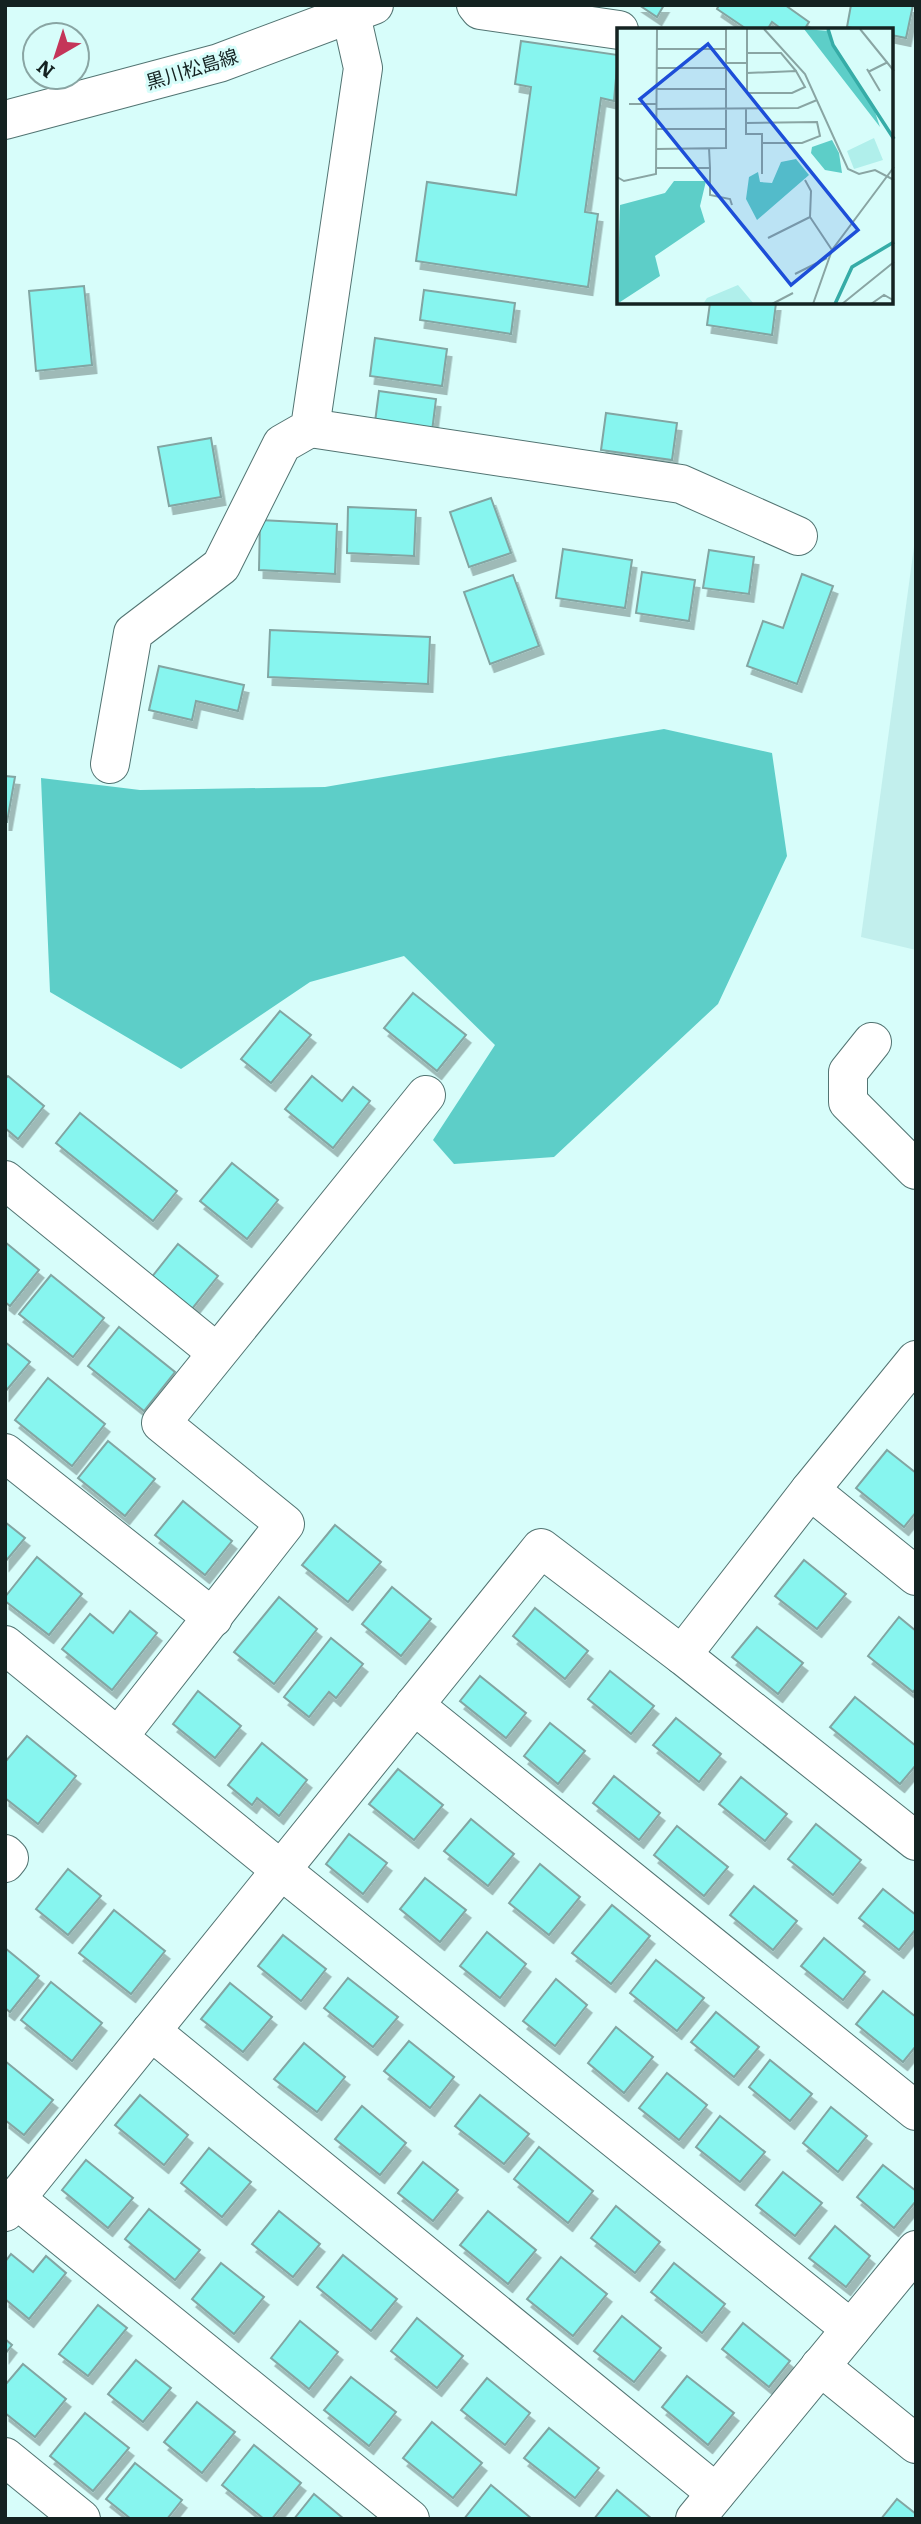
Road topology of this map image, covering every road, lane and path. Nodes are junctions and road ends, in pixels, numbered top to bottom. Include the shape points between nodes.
1 (475, 5) edge
2 (363, 10) edge
3 (617, 30) edge
4 (5, 120) edge
5 (310, 428) junction
6 (798, 536) dead end
7 (110, 764) dead end
8 (872, 1042) dead end
9 (426, 1095) dead end
10 (916, 1170) edge
11 (5, 1180) edge
12 (216, 1352) junction
13 (916, 1360) edge
14 (5, 1452) edge
15 (810, 1490) junction
16 (916, 1576) edge
17 (213, 1618) junction
18 (5, 1645) edge
19 (682, 1655) junction
20 (414, 1705) junction
21 (119, 1736) junction
22 (916, 1841) edge
23 (5, 1854) edge
24 (5, 1863) edge
25 (281, 1870) junction
26 (151, 2031) junction
27 (916, 2111) edge
28 (10, 2205) edge
29 (916, 2250) edge
30 (850, 2329) junction
31 (820, 2366) junction
32 (916, 2444) edge
33 (5, 2457) edge
34 (705, 2506) edge
35 (81, 2519) edge
36 (410, 2519) edge

1 - 3 street via 480,10
2 - 4 street, 黒川松島線 via 219,63
2 - 5 street via 363,68
5 - 6 street via 681,484
5 - 7 street via 282,444 221,566 133,633
8 - 10 street via 848,1072 848,1102
9 - 12 street
11 - 12 street
12 - 17 street via 161,1423 285,1524
13 - 15 street
14 - 17 street
15 - 16 street
15 - 19 street
17 - 21 street
18 - 21 street
19 - 20 street via 541,1548
19 - 22 street
20 - 25 street
20 - 27 street
21 - 25 street
23 - 24 street via 9,1858
25 - 26 street
25 - 30 street
26 - 28 street
26 - 34 street
28 - 36 street
29 - 30 street
30 - 31 street
31 - 32 street
31 - 34 street
33 - 35 street

